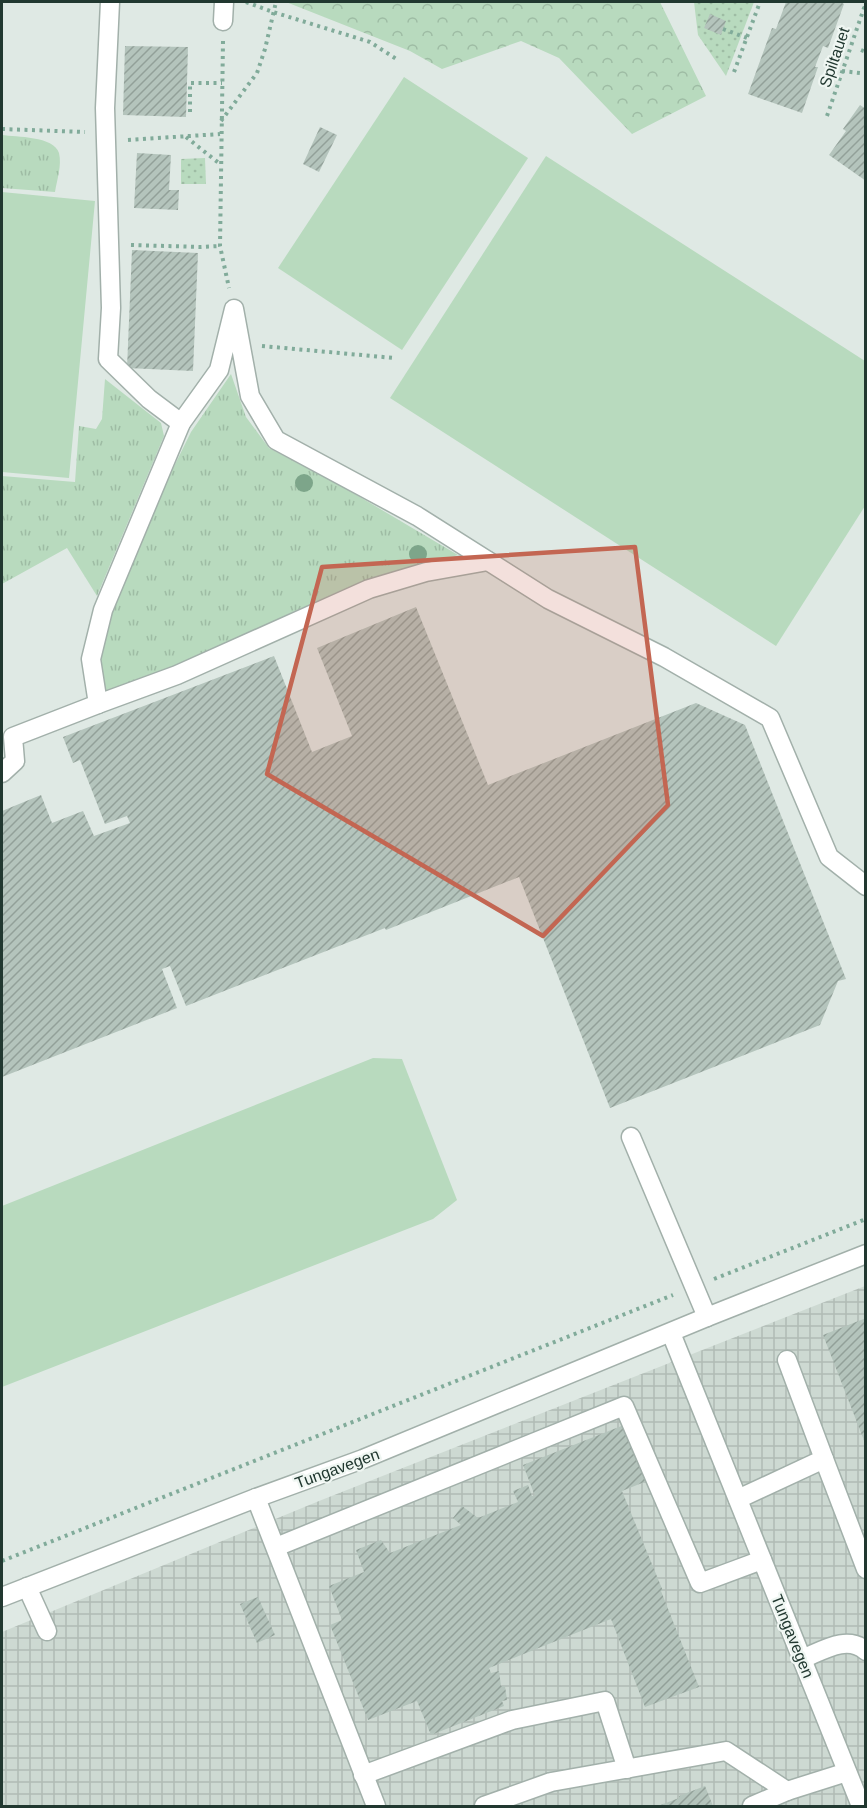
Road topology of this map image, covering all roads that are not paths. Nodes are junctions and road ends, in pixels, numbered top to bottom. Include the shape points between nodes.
1 (110, 2) edge
2 (224, 2) edge
3 (223, 21) road end
4 (182, 423) junction
5 (488, 561) junction
6 (98, 704) junction
7 (2, 772) edge
8 (866, 886) edge
9 (631, 1137) dead end
10 (866, 1254) edge
11 (707, 1317) junction
12 (671, 1333) junction
13 (787, 1360) dead end
14 (824, 1459) junction
15 (256, 1497) junction
16 (738, 1499) junction
17 (276, 1547) junction
18 (762, 1560) junction
19 (866, 1569) edge
20 (27, 1587) junction
21 (2, 1597) edge
22 (46, 1631) dead end
23 (865, 1651) edge
24 (802, 1659) junction
25 (627, 1769) junction
26 (847, 1772) junction
27 (363, 1775) junction
28 (787, 1791) junction
29 (376, 1806) edge
30 (484, 1806) edge
31 (752, 1806) edge
32 (861, 1806) edge

1 - 4 street via 106,137 111,308 108,360 149,399
2 - 3 street
4 - 5 street via 219,370 234,309 250,396 276,440 417,516
4 - 6 street via 103,610 91,659
5 - 6 street via 426,572 369,589 177,675
5 - 8 street via 548,598 664,657 770,718 829,857
6 - 7 street via 13,737 15,761
9 - 11 street
10 - 11 street, Tungavegen
11 - 12 street, Tungavegen
12 - 15 street, Tungavegen via 374,1454
12 - 16 street, Tungavegen
13 - 14 street
14 - 16 street
14 - 19 street
15 - 17 street
15 - 20 street, Tungavegen
16 - 18 street, Tungavegen
17 - 18 street via 624,1406 700,1583
17 - 27 street
18 - 24 street, Tungavegen
20 - 21 street, Tungavegen
20 - 22 street
23 - 24 street via 859,1645 841,1643
24 - 26 street, Tungavegen
25 - 27 street via 605,1701 512,1720
25 - 28 street via 726,1751
25 - 30 street via 551,1782
26 - 28 street
26 - 32 street, Tungavegen
27 - 29 street
28 - 31 street

